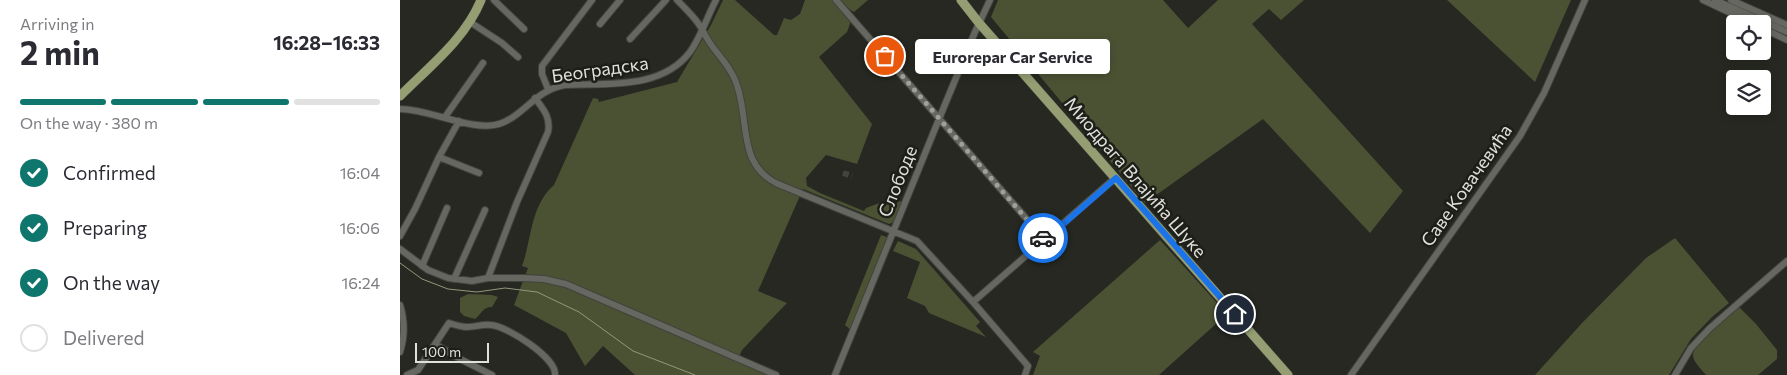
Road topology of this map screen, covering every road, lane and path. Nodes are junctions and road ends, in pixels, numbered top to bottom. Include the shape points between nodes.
1 (494, 0) edge
2 (592, 0) edge
3 (620, 0) edge
4 (666, 0) edge
5 (677, 0) edge
6 (716, 0) edge
7 (836, 0) edge
8 (960, 0) edge
9 (990, 0) edge
10 (1585, 0) edge
11 (1703, 0) edge
12 (1715, 0) edge
13 (1731, 0) edge
14 (480, 1) edge
15 (1735, 15) edge
16 (470, 22) junction
17 (979, 23) junction
18 (600, 24) dead end
19 (1787, 25) edge
20 (524, 29) dead end
21 (702, 30) junction
22 (1771, 32) edge
23 (1787, 32) edge
24 (630, 39) dead end
25 (1787, 40) edge
26 (518, 58) dead end
27 (483, 63) dead end
28 (548, 89) junction
29 (400, 96) edge
30 (535, 98) junction
31 (400, 109) edge
32 (445, 117) junction
33 (939, 119) junction
34 (459, 121) junction
35 (439, 157) junction
36 (479, 173) dead end
37 (1116, 178) junction
38 (447, 208) dead end
39 (485, 210) dead end
40 (893, 231) junction
41 (400, 236) edge
42 (1045, 240) junction
43 (400, 249) edge
44 (1787, 261) edge
45 (422, 266) junction
46 (488, 278) junction
47 (454, 279) junction
48 (973, 302) junction
49 (400, 305) edge
50 (435, 344) junction
51 (400, 352) edge
52 (418, 370) junction
53 (408, 375) edge
54 (425, 375) edge
55 (492, 375) edge
56 (555, 375) edge
57 (776, 375) edge
58 (835, 375) edge
59 (1025, 375) edge
60 (1288, 375) edge
61 (1351, 375) edge
62 (1675, 375) edge

1 - 20 street
2 - 28 street via 542,66
3 - 18 street
4 - 24 street
5 - 21 street
6 - 21 street, Београдска
7 - 33 street
8 - 17 main road, Миодрага Влајића Шуке
9 - 17 street, Слободе
10 - 61 street, Саве Ковачевића via 1544,93 1520,136
11 - 15 street
12 - 23 street
13 - 19 street
14 - 16 main road
16 - 26 street
16 - 29 main road
17 - 33 street, Слободе
17 - 37 main road, Миодрага Влајића Шуке
21 - 28 street, Београдска via 680,63 656,77 634,82 565,85
21 - 40 street via 736,81 750,155 764,177
22 - 25 street
27 - 32 street
28 - 30 street, Београдска
30 - 34 street, Београдска via 499,124
30 - 46 street via 547,116 548,132
31 - 32 street, Београдска
32 - 34 street, Београдска
33 - 40 street, Слободе
33 - 42 street
34 - 35 street
35 - 36 street
35 - 41 street
37 - 42 street
37 - 60 main road, Миодрага Влајића Шуке
38 - 45 street
39 - 47 street
40 - 48 street via 921,244
40 - 58 street, Слободе
42 - 48 street
43 - 45 street
44 - 62 street via 1710,328 1691,348
45 - 47 street
46 - 47 street via 472,281
46 - 57 street via 544,279 566,284
48 - 59 street via 1028,366
49 - 51 street via 404,333
50 - 52 street
50 - 55 street
50 - 56 street via 448,323 469,328 491,325 532,345 554,367
52 - 53 street
52 - 54 street

